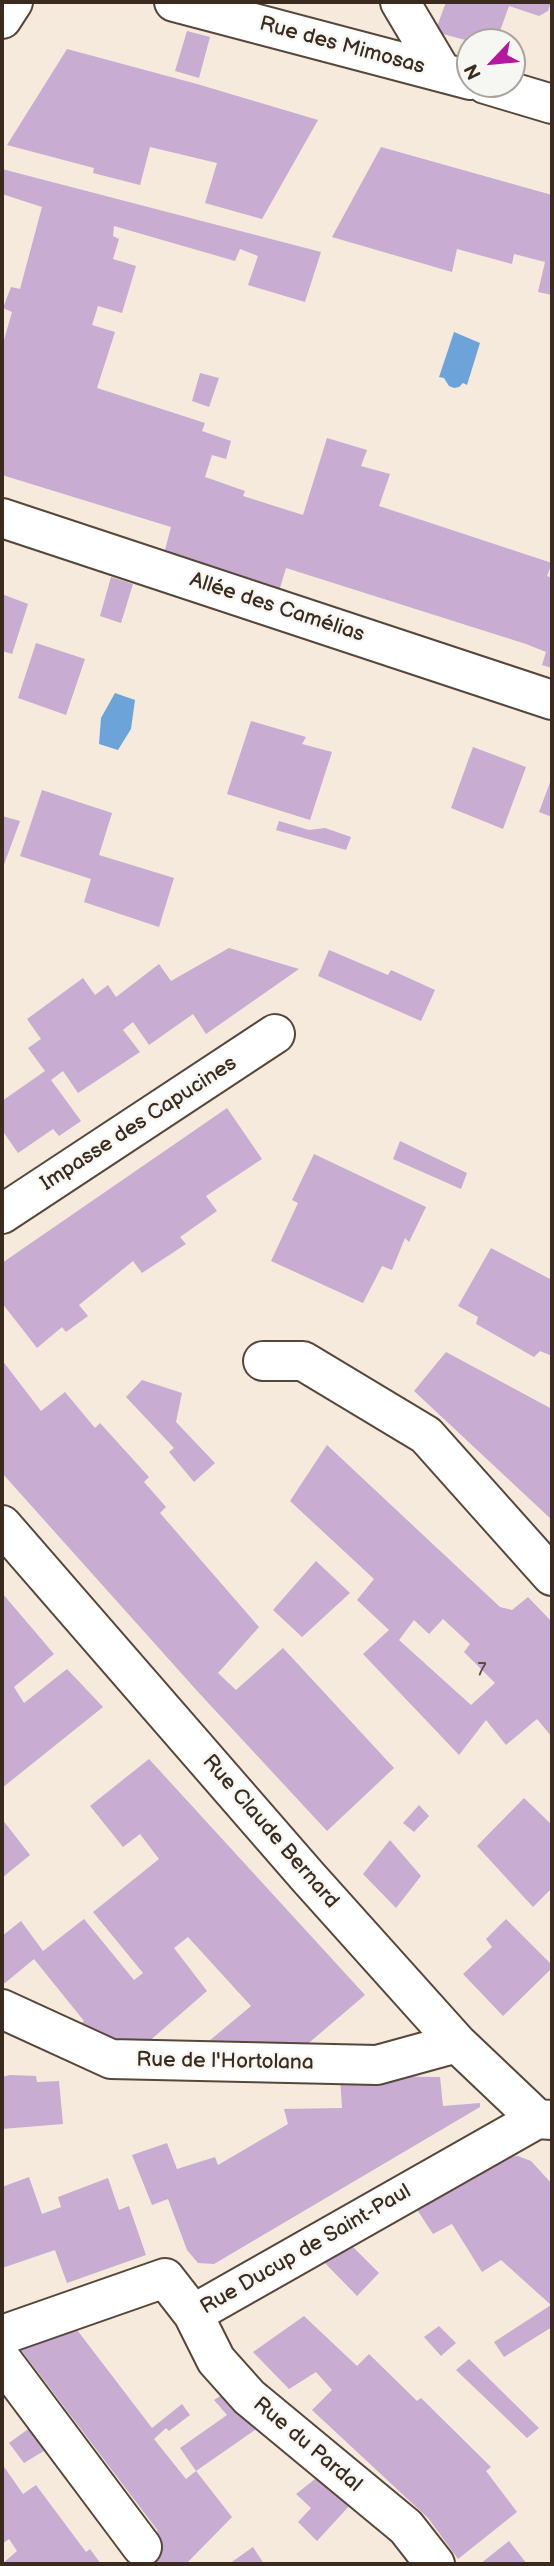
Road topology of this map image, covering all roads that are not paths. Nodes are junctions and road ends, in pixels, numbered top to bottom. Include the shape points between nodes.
1 (13, 2) edge
2 (174, 2) edge
3 (400, 2) edge
4 (2, 19) edge
5 (455, 76) edge
6 (526, 96) edge
7 (552, 104) edge
8 (2, 518) edge
9 (552, 699) edge
10 (275, 1034) dead end
11 (2, 1214) edge
12 (263, 1361) dead end
13 (2, 1525) edge
14 (552, 1576) edge
15 (2, 2009) edge
16 (457, 2043) junction
17 (545, 2120) edge
18 (193, 2314) junction
19 (2, 2334) edge
20 (2, 2360) edge
21 (142, 2547) dead end
22 (435, 2564) edge

1 - 4 street
2 - 5 street, Rue des Mimosas
3 - 5 street
6 - 7 street
8 - 9 street, Allée des Camélias
10 - 11 street, Impasse des Capucines
12 - 14 street via 303,1361 426,1436
13 - 16 street, Rue Claude Bernard
15 - 16 street, Rue de l'Hortolana via 111,2059 377,2065
16 - 17 street, Rue Claude Bernard
17 - 18 street, Rue Ducup de Saint-Paul
18 - 19 street, Rue Ducup de Saint-Paul via 165,2278
18 - 22 street, Rue du Pardal via 216,2360 249,2397 406,2528
20 - 21 street

